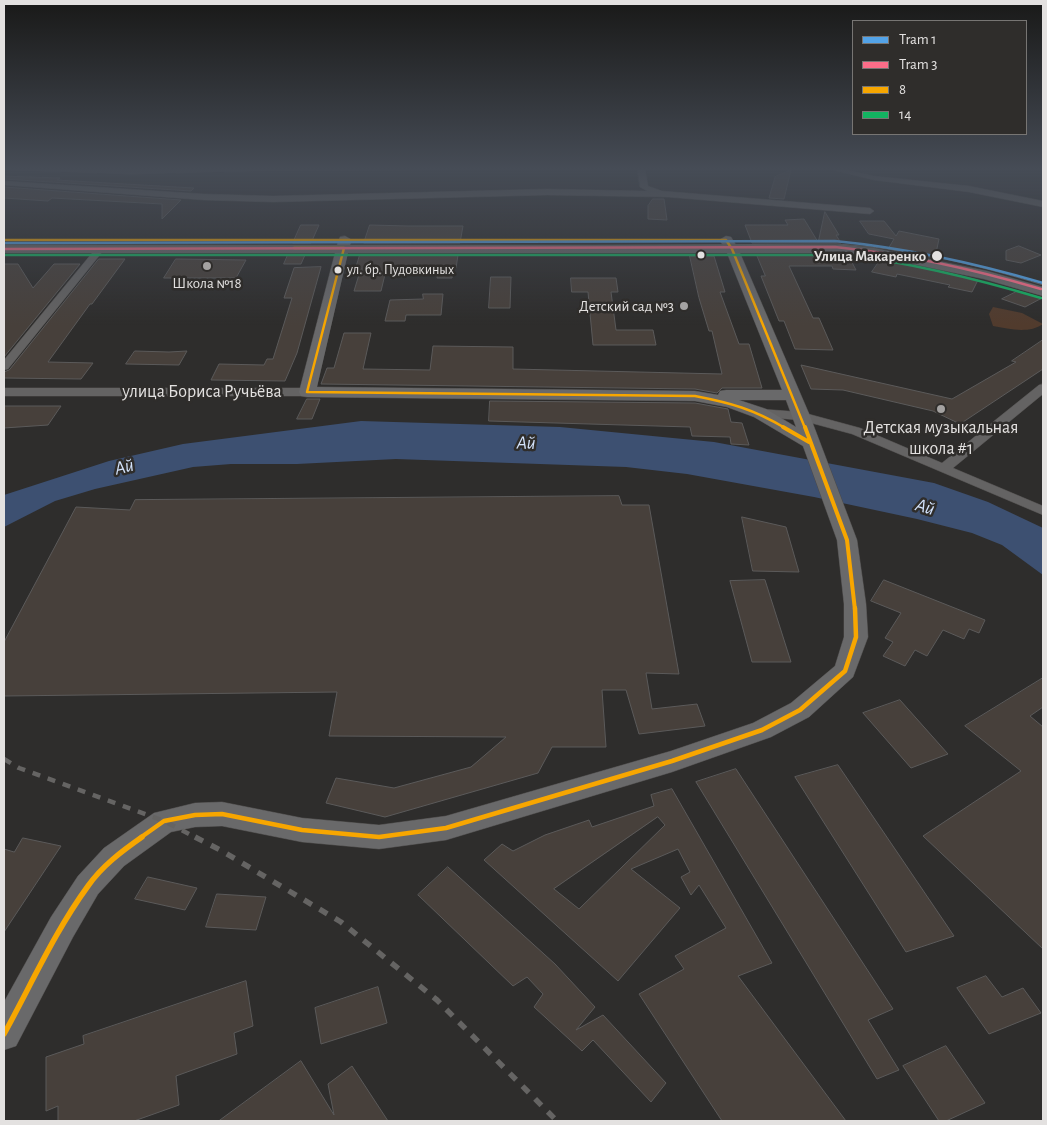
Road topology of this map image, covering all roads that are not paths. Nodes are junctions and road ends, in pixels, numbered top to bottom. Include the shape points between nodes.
1 (4, 240) edge
2 (344, 244) junction
3 (729, 245) junction
4 (4, 249) edge
5 (100, 249) junction
6 (1043, 281) edge
7 (1043, 292) edge
8 (4, 367) edge
9 (1043, 388) edge
10 (4, 392) edge
11 (307, 392) junction
12 (792, 395) junction
13 (695, 396) junction
14 (760, 413) junction
15 (801, 416) junction
16 (811, 446) junction
17 (943, 469) junction
18 (1043, 511) edge
19 (4, 1034) edge

1 - 2 street
2 - 3 street
2 - 5 street
2 - 11 street
3 - 6 street via 842,240 866,242 987,265
3 - 7 street via 874,252 987,275
3 - 12 street
4 - 5 street
5 - 8 street
9 - 17 street
10 - 11 street, улица Бориса Ручьёва
11 - 13 street, улица Бориса Ручьёва
12 - 13 street
12 - 15 street
13 - 14 street, улица Бориса Ручьёва
14 - 15 street
14 - 16 street, улица Бориса Ручьёва
15 - 16 street
15 - 17 street via 856,431
16 - 19 street via 847,540 856,637 844,671 800,710 762,730 672,761 446,828 379,837 302,830 222,814 196,815 164,822 114,856 88,885
17 - 18 street

